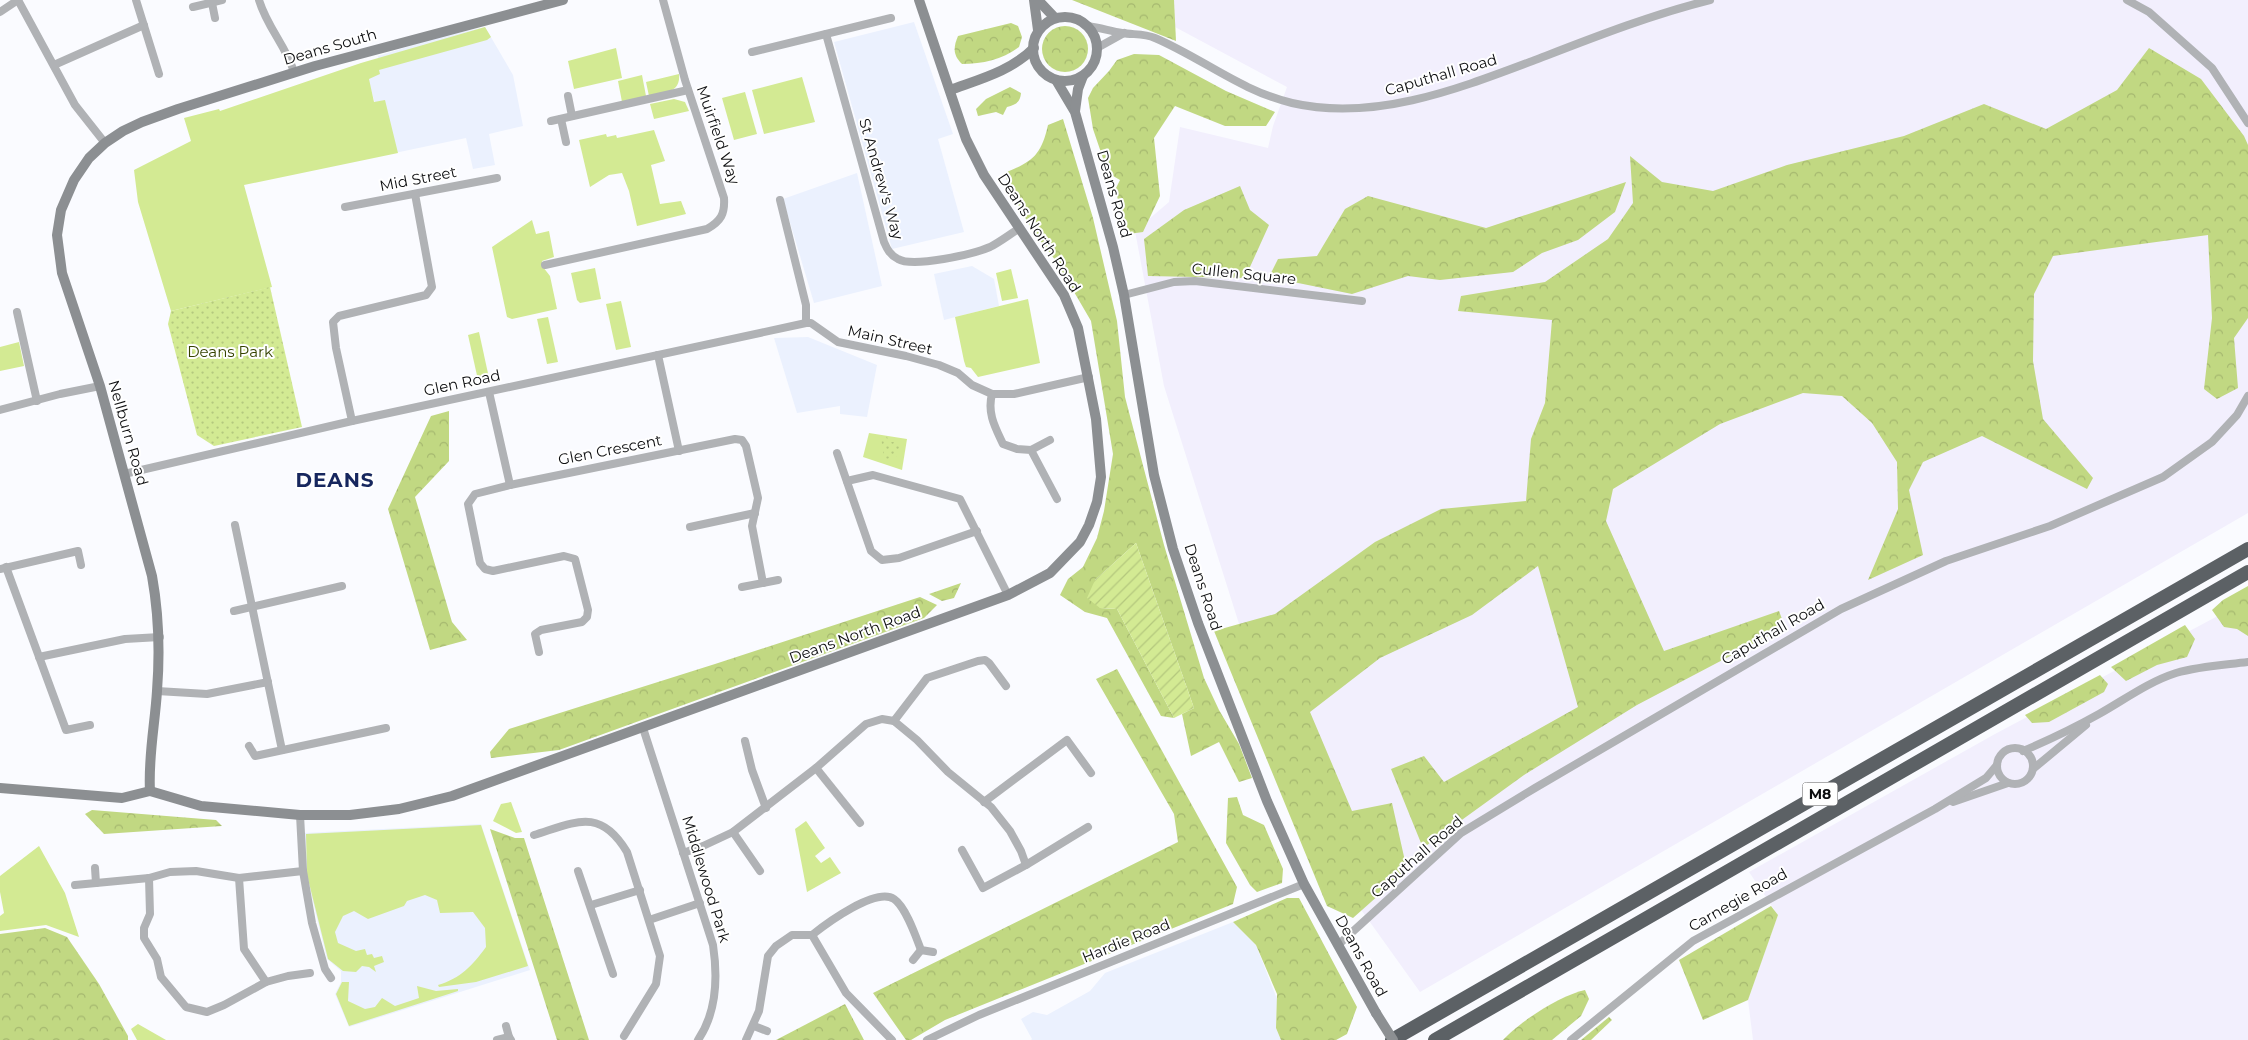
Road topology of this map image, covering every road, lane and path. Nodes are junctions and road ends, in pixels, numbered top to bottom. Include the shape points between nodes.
1 (18, 0) edge
2 (136, 0) edge
3 (222, 0) edge
4 (259, 0) edge
5 (563, 0) edge
6 (663, 0) edge
7 (919, 0) edge
8 (1034, 0) edge
9 (1038, 0) edge
10 (1710, 0) edge
11 (2127, 0) edge
12 (212, 3) junction
13 (1686, 3) edge
14 (528, 5) edge
15 (193, 7) dead end
16 (0, 12) edge
17 (1054, 17) junction
18 (216, 18) dead end
19 (891, 18) dead end
20 (144, 25) junction
21 (1088, 26) junction
22 (1038, 30) junction
23 (1124, 33) junction
24 (826, 34) junction
25 (1034, 48) junction
26 (1097, 48) junction
27 (752, 52) dead end
28 (54, 65) junction
29 (1038, 67) junction
30 (1009, 68) junction
31 (294, 72) junction
32 (158, 74) dead end
33 (1083, 76) junction
34 (1056, 80) junction
35 (688, 90) junction
36 (950, 90) junction
37 (568, 96) dead end
38 (1075, 112) junction
39 (572, 116) junction
40 (561, 119) junction
41 (551, 121) dead end
42 (142, 122) joint
43 (2248, 123) edge
44 (566, 142) dead end
45 (105, 143) junction
46 (497, 178) dead end
47 (415, 194) junction
48 (780, 200) dead end
49 (345, 207) dead end
50 (1020, 228) junction
51 (545, 265) dead end
52 (1124, 294) junction
53 (1362, 301) dead end
54 (17, 312) dead end
55 (806, 323) junction
56 (658, 355) junction
57 (1089, 377) junction
58 (100, 386) junction
59 (489, 392) junction
60 (992, 394) junction
61 (2248, 396) edge
62 (37, 401) junction
63 (0, 410) edge
64 (352, 421) junction
65 (1050, 440) dead end
66 (1031, 450) junction
67 (679, 451) junction
68 (837, 452) dead end
69 (124, 474) junction
70 (846, 481) junction
71 (510, 485) junction
72 (1057, 499) dead end
73 (755, 513) junction
74 (235, 525) dead end
75 (690, 527) dead end
76 (977, 531) junction
77 (2248, 549) edge
78 (81, 565) dead end
79 (3, 568) edge
80 (2248, 572) edge
81 (778, 580) dead end
82 (763, 583) junction
83 (342, 586) dead end
84 (742, 587) dead end
85 (1008, 595) junction
86 (253, 607) junction
87 (234, 611) dead end
88 (160, 637) junction
89 (539, 652) dead end
90 (39, 657) junction
91 (2248, 662) edge
92 (268, 682) junction
93 (1006, 686) dead end
94 (157, 691) junction
95 (2099, 714) junction
96 (894, 721) junction
97 (90, 725) dead end
98 (386, 728) dead end
99 (643, 728) junction
100 (745, 741) dead end
101 (249, 746) dead end
102 (282, 750) junction
103 (2023, 751) junction
104 (1997, 765) junction
105 (816, 768) junction
106 (2032, 769) junction
107 (1092, 774) dead end
108 (2008, 783) junction
109 (0, 788) edge
110 (150, 791) junction
111 (984, 802) junction
112 (766, 808) junction
113 (1935, 809) junction
114 (300, 815) junction
115 (860, 824) dead end
116 (1088, 827) dead end
117 (733, 832) junction
118 (534, 835) dead end
119 (962, 850) dead end
120 (683, 852) junction
121 (1026, 865) junction
122 (95, 868) dead end
123 (303, 871) junction
124 (578, 871) dead end
125 (760, 871) dead end
126 (149, 878) junction
127 (239, 878) junction
128 (96, 883) junction
129 (1304, 884) junction
130 (75, 885) dead end
131 (640, 890) junction
132 (700, 903) junction
133 (591, 905) junction
134 (649, 920) junction
135 (812, 935) junction
136 (1338, 945) junction
137 (921, 950) junction
138 (933, 952) dead end
139 (913, 960) dead end
140 (310, 973) dead end
141 (613, 974) dead end
142 (331, 978) dead end
143 (266, 982) junction
144 (506, 1026) dead end
145 (754, 1026) junction
146 (767, 1031) dead end
147 (624, 1036) dead end
148 (510, 1038) edge
149 (497, 1040) edge
150 (698, 1040) edge
151 (746, 1040) edge
152 (892, 1040) edge
153 (927, 1040) edge
154 (1392, 1040) edge
155 (1435, 1040) edge
156 (1571, 1040) edge

1 - 16 street
1 - 28 street
2 - 20 street
3 - 12 street
4 - 31 street via 267,22 289,55
5 - 14 street, Deans South
6 - 35 street, Muirfield Way
7 - 36 street
8 - 22 street
9 - 17 street
10 - 13 street, Caputhall Road
11 - 43 street via 2149,12 2212,68
12 - 15 street
12 - 18 street
13 - 23 street, Caputhall Road via 1449,90 1382,107 1353,109 1320,108 1261,94 1154,38
14 - 31 street, Deans South via 502,16
17 - 21 street via 1079,19
17 - 22 street
19 - 24 street
20 - 28 street
20 - 32 street
21 - 23 street, Caputhall Road
21 - 26 street
22 - 25 street
23 - 26 street
24 - 27 street
24 - 50 street, St Andrew's Way via 884,242 890,253 900,260 927,262 990,247
25 - 29 street
25 - 30 street
26 - 33 street via 1094,63
28 - 45 street via 75,105
29 - 30 street
29 - 34 street
30 - 36 street
31 - 42 street, Deans South
33 - 34 street via 1069,81
33 - 38 street, Deans Road
34 - 38 street, Deans Road
35 - 39 street
35 - 51 street, Muirfield Way via 724,198 723,214 717,223 707,229
36 - 50 street, Deans North Road via 966,139 980,168
37 - 39 street
38 - 52 street, Deans Road
39 - 40 street
40 - 41 street
40 - 44 street
42 - 45 street, Nellburn Road
45 - 58 street, Nellburn Road via 89,158 74,180 61,210 57,235 62,273
46 - 47 street, Mid Street
47 - 49 street, Mid Street
47 - 64 street via 432,286 430,292 339,316 333,322
48 - 55 street via 806,305
50 - 57 street, Deans North Road via 1064,295 1078,328
52 - 53 street, Cullen Square via 1174,282 1195,281
52 - 129 street, Deans Road via 1154,475 1173,549 1223,689
54 - 62 street
55 - 56 street, Glen Road
55 - 60 street, Main Street via 811,323 838,342 939,365
56 - 59 street, Glen Road
56 - 67 street, Glen Crescent
57 - 60 street, Main Street via 1014,394
57 - 85 street, Deans North Road via 1101,477 1089,525 1076,547 1050,573
58 - 62 street
58 - 69 street, Nellburn Road
59 - 64 street, Glen Road
59 - 71 street
60 - 66 street via 989,404 993,423 1003,444
61 - 136 street, Caputhall Road via 2237,415 2212,442 2163,477 2050,526 1946,561 1841,609 1535,788 1462,833
62 - 63 street
64 - 69 street, Glen Road
65 - 66 street
66 - 72 street via 1050,479
67 - 71 street, Glen Crescent
67 - 73 street via 742,440 758,498
68 - 70 street
69 - 88 street, Nellburn Road via 152,576
70 - 76 street via 873,475 954,496 960,499
70 - 76 street via 870,551 882,560 899,558
71 - 89 street, Glen Crescent via 475,494 468,504 480,563 493,571 564,556 575,559 588,610 582,622 535,634
73 - 75 street
73 - 82 street via 752,526
74 - 86 street
76 - 85 street
77 - 154 highway, M8
78 - 79 street via 78,551
79 - 90 street
80 - 155 highway, M8
81 - 82 street
82 - 84 street
83 - 86 street
85 - 99 street, Deans North Road
86 - 87 street
86 - 92 street
88 - 90 street via 125,638
88 - 94 street, Nellburn Road
90 - 97 street via 66,730
91 - 95 street, Carnegie Road via 2201,667 2175,674 2142,688
92 - 94 street via 206,694
92 - 102 street
93 - 96 street via 989,663 978,661 927,678
94 - 110 street, Nellburn Road via 149,763
95 - 103 street, Carnegie Road
95 - 106 street, Carnegie Road
96 - 105 street via 882,719 866,724
96 - 111 street
98 - 102 street
99 - 114 street, Deans North Road via 452,796 399,809 350,815
99 - 120 street, Middlewood Park
100 - 112 street
101 - 102 street via 255,756
103 - 104 street, Carnegie Road via 2007,751
103 - 106 street via 2031,758
104 - 108 street via 2001,777
104 - 113 street, Carnegie Road via 1986,778
105 - 112 street
105 - 115 street
106 - 108 street, Carnegie Road via 2024,782
107 - 111 street via 1067,740
108 - 113 street, Carnegie Road
109 - 110 street via 122,798
110 - 114 street, Deans North Road via 201,806
111 - 121 street via 1010,830
112 - 117 street
113 - 156 street, Carnegie Road via 1693,941
114 - 123 street
116 - 121 street
117 - 120 street
117 - 125 street
118 - 131 street via 580,821 608,828 627,852
119 - 121 street via 983,888
120 - 132 street, Middlewood Park
122 - 128 street
123 - 127 street
123 - 142 street via 324,969
124 - 133 street
126 - 127 street via 170,872 196,871
126 - 128 street
126 - 143 street via 150,914 144,938 157,958 161,977 186,1007 207,1012
127 - 143 street via 244,949
128 - 130 street
129 - 136 street, Deans Road
129 - 153 street, Hardie Road via 959,1024
131 - 133 street
131 - 134 street
132 - 134 street
132 - 150 street, Middlewood Park via 713,946 716,992
133 - 141 street
134 - 147 street via 660,956 659,971 656,984
135 - 137 street via 828,921 882,896 900,904
135 - 145 street via 792,935 768,956
135 - 152 street via 846,993
136 - 154 street, Deans Road, bridge
137 - 138 street
137 - 139 street
140 - 143 street
144 - 148 street
145 - 146 street
145 - 151 street
148 - 149 street

